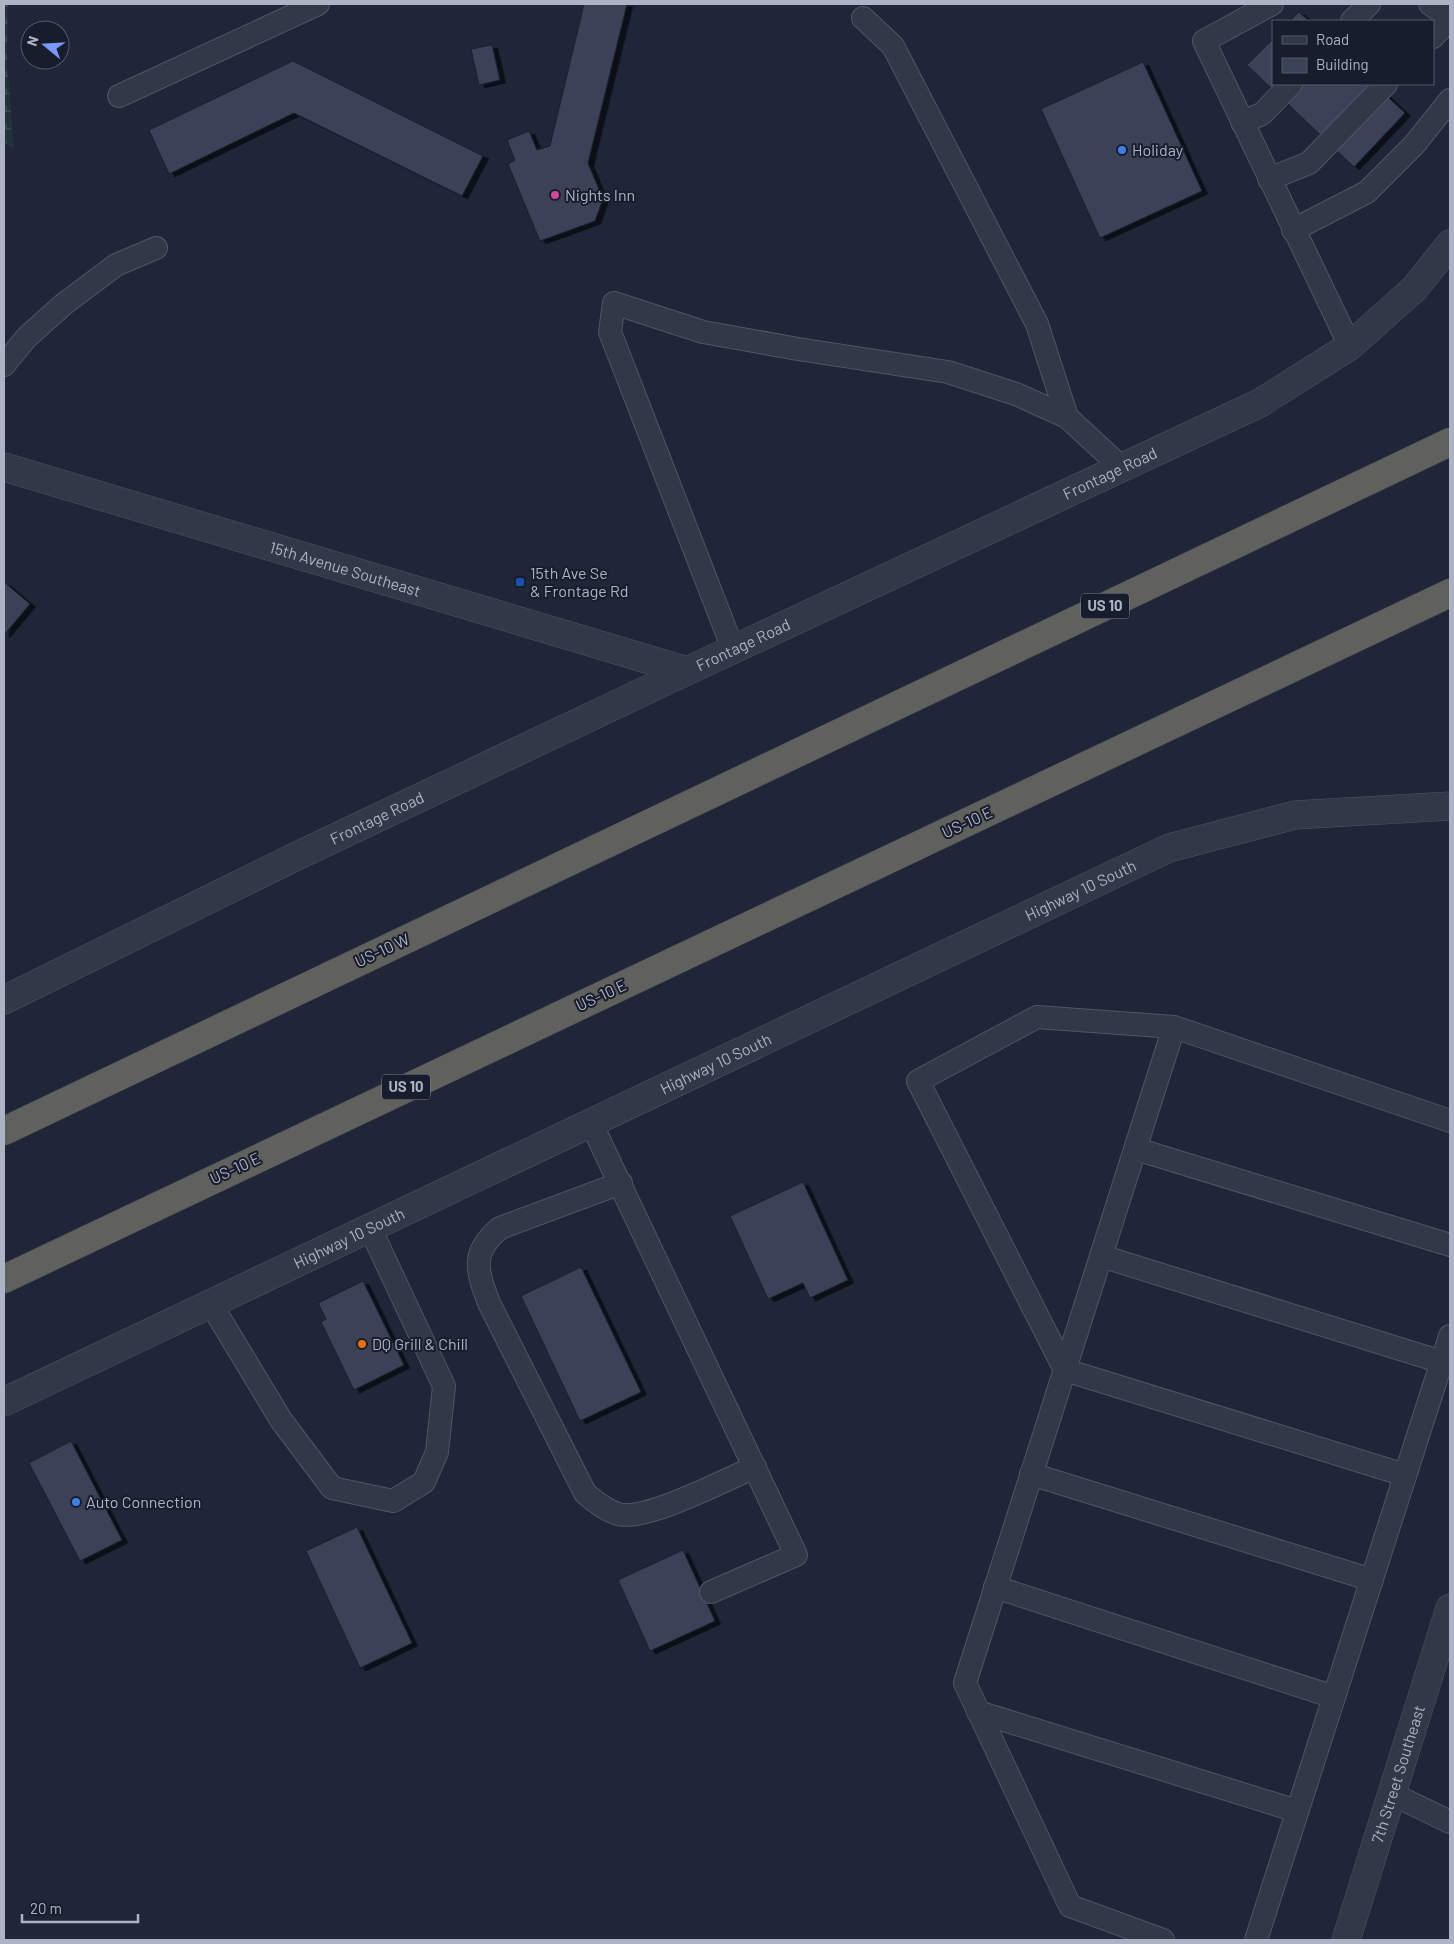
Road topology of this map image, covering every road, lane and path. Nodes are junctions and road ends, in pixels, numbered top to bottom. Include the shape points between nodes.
1 (318, 4) edge
2 (1272, 4) edge
3 (1368, 4) edge
4 (1430, 4) edge
5 (863, 18) dead end
6 (1450, 19) edge
7 (1353, 20) edge
8 (1434, 36) edge
9 (1290, 85) edge
10 (1385, 85) edge
11 (119, 96) dead end
12 (1450, 100) edge
13 (1242, 122) junction
14 (1269, 179) junction
15 (1293, 230) junction
16 (1450, 244) edge
17 (156, 248) dead end
18 (1350, 346) junction
19 (4, 365) edge
20 (1067, 417) junction
21 (1450, 442) edge
22 (4, 467) edge
23 (1121, 467) junction
24 (1450, 594) edge
25 (733, 650) junction
26 (687, 671) junction
27 (1450, 806) edge
28 (4, 1000) edge
29 (1174, 1027) junction
30 (1450, 1121) edge
31 (591, 1123) junction
32 (4, 1131) edge
33 (1136, 1148) junction
34 (621, 1183) junction
35 (370, 1228) junction
36 (1450, 1245) edge
37 (1102, 1256) junction
38 (4, 1279) edge
39 (211, 1304) junction
40 (1450, 1336) edge
41 (1442, 1362) junction
42 (1065, 1370) junction
43 (4, 1402) edge
44 (755, 1466) junction
45 (1031, 1474) junction
46 (1405, 1475) junction
47 (1372, 1580) junction
48 (995, 1588) junction
49 (711, 1592) dead end
50 (1450, 1608) edge
51 (1334, 1697) junction
52 (978, 1712) junction
53 (1392, 1794) junction
54 (1298, 1811) junction
55 (1450, 1822) edge
56 (1163, 1940) edge
57 (1256, 1940) edge
58 (1346, 1940) edge

1 - 11 lane
2 - 13 lane via 1204,41
3 - 7 lane
4 - 6 lane
5 - 20 lane via 893,46 1036,324
6 - 8 lane
9 - 13 lane via 1262,114
10 - 14 lane via 1309,163
12 - 15 lane via 1414,145 1367,192
13 - 14 lane
14 - 15 lane
15 - 18 lane
16 - 18 street, Frontage Road via 1414,289
17 - 19 lane via 116,265 64,304 27,337
18 - 23 street, Frontage Road via 1260,403
20 - 23 lane
20 - 25 lane via 1016,394 948,372 703,332 614,303 610,332
21 - 32 highway, US-10 W / US 10
22 - 26 street, 15th Avenue Southeast
23 - 25 street, Frontage Road
24 - 38 highway, US-10 E / US 10
25 - 26 street, Frontage Road
26 - 28 street, Frontage Road via 301,854
27 - 31 street, Highway 10 South via 1295,815 1169,848
29 - 30 lane
29 - 33 lane
29 - 42 lane via 1037,1017 918,1080
31 - 34 lane
31 - 35 street, Highway 10 South
33 - 36 lane
33 - 37 lane
34 - 44 lane
34 - 44 lane via 500,1228 488,1238 477,1271 489,1303 585,1493 597,1504 618,1514 636,1515
35 - 39 street, Highway 10 South
35 - 39 lane via 444,1386 437,1452 424,1482 393,1501 332,1488 282,1420
37 - 41 lane
37 - 42 lane
39 - 43 street, Highway 10 South
40 - 41 lane
41 - 46 lane
42 - 45 lane
42 - 46 lane
44 - 49 lane via 796,1555
45 - 47 lane
45 - 48 lane
46 - 47 lane
47 - 51 lane
48 - 51 lane
48 - 52 lane via 964,1683
50 - 53 street, 7th Street Southeast
51 - 54 lane
52 - 54 lane
52 - 56 lane via 1070,1906
53 - 55 lane
53 - 58 street, 7th Street Southeast
54 - 57 lane

